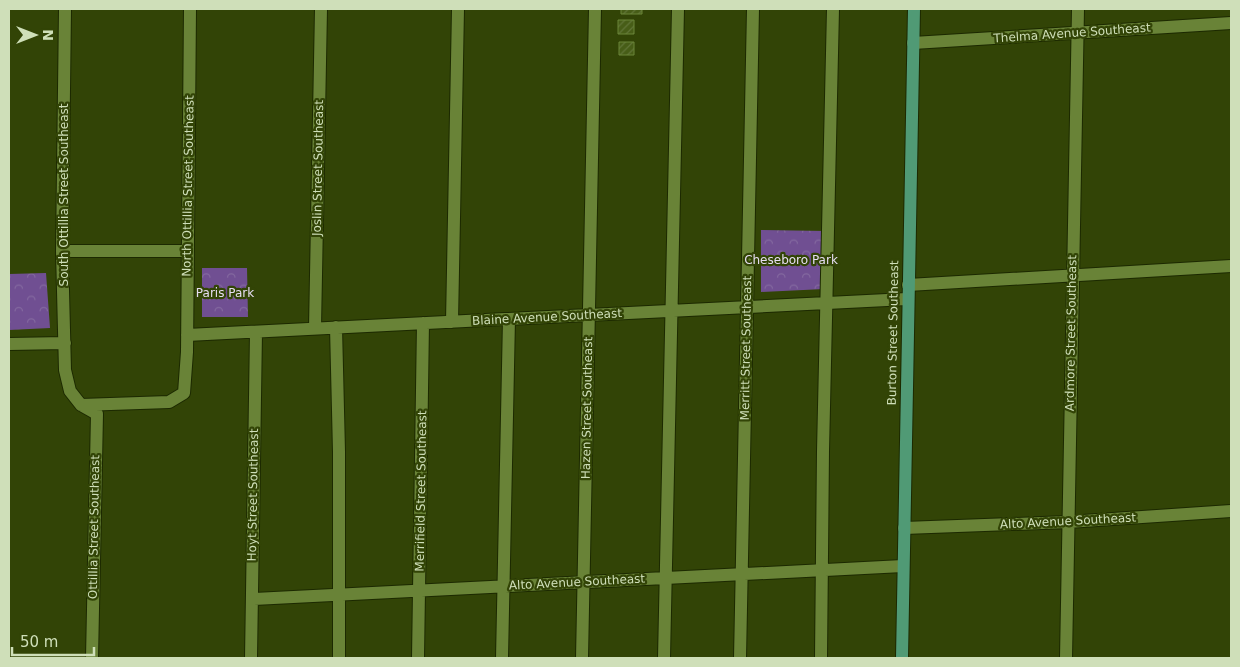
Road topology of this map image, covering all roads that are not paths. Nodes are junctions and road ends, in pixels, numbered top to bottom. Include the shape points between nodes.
1 (65, 9) edge
2 (190, 9) edge
3 (321, 9) edge
4 (458, 9) edge
5 (595, 9) edge
6 (678, 9) edge
7 (753, 9) edge
8 (833, 9) edge
9 (914, 9) edge
10 (1078, 9) edge
11 (1231, 22) edge
12 (1077, 33) junction
13 (914, 43) junction
14 (62, 251) junction
15 (188, 251) junction
16 (1231, 266) edge
17 (1072, 276) junction
18 (908, 285) junction
19 (907, 299) junction
20 (827, 303) junction
21 (746, 306) junction
22 (671, 310) junction
23 (590, 314) junction
24 (509, 319) junction
25 (452, 322) junction
26 (423, 323) junction
27 (336, 327) junction
28 (314, 328) junction
29 (256, 332) junction
30 (187, 334) junction
31 (65, 343) junction
32 (9, 344) edge
33 (81, 405) junction
34 (1231, 511) edge
35 (1068, 522) junction
36 (904, 528) junction
37 (903, 566) junction
38 (822, 570) junction
39 (742, 573) junction
40 (666, 577) junction
41 (584, 582) junction
42 (503, 586) junction
43 (419, 590) junction
44 (339, 594) junction
45 (252, 599) junction
46 (92, 658) edge
47 (251, 658) edge
48 (339, 658) edge
49 (418, 658) edge
50 (502, 658) edge
51 (582, 658) edge
52 (664, 658) edge
53 (740, 658) edge
54 (821, 658) edge
55 (902, 658) edge
56 (1066, 658) edge

1 - 14 street, South Ottillia Street Southeast
2 - 15 street, North Ottillia Street Southeast
3 - 28 street, Joslin Street Southeast
4 - 25 street
5 - 23 street, Hazen Street Southeast
6 - 22 street
7 - 21 street, Merritt Street Southeast
8 - 20 street
9 - 13 main road, Burton Street Southeast
10 - 12 street, Ardmore Street Southeast
11 - 12 street, Thelma Avenue Southeast
12 - 13 street, Thelma Avenue Southeast
12 - 17 street, Ardmore Street Southeast
13 - 18 main road, Burton Street Southeast
14 - 15 street
14 - 31 street, South Ottillia Street Southeast
15 - 30 street, North Ottillia Street Southeast
16 - 17 street
17 - 18 street
17 - 35 street, Ardmore Street Southeast
18 - 19 main road, Burton Street Southeast
19 - 20 street, Blaine Avenue Southeast
19 - 36 main road, Burton Street Southeast
20 - 21 street, Blaine Avenue Southeast
20 - 38 street
21 - 22 street, Blaine Avenue Southeast
21 - 39 street, Merritt Street Southeast
22 - 23 street, Blaine Avenue Southeast
22 - 40 street
23 - 24 street, Blaine Avenue Southeast
23 - 41 street, Hazen Street Southeast
24 - 25 street, Blaine Avenue Southeast
24 - 42 street
25 - 26 street, Blaine Avenue Southeast
26 - 27 street, Blaine Avenue Southeast
26 - 43 street, Merrifield Street Southeast
27 - 28 street, Blaine Avenue Southeast
27 - 44 street
28 - 29 street, Blaine Avenue Southeast
29 - 30 street, Blaine Avenue Southeast
29 - 45 street, Hoyt Street Southeast
30 - 33 street, North Ottillia Street Southeast via 184,393 170,402
31 - 32 street
31 - 33 street, South Ottillia Street Southeast via 67,382
33 - 46 street, Ottillia Street Southeast via 97,414
34 - 35 street, Alto Avenue Southeast
35 - 36 street, Alto Avenue Southeast
35 - 56 street, Ardmore Street Southeast
36 - 37 main road, Burton Street Southeast
37 - 38 street, Alto Avenue Southeast
37 - 55 main road, Burton Street Southeast
38 - 39 street, Alto Avenue Southeast
38 - 54 street
39 - 40 street, Alto Avenue Southeast
39 - 53 street, Merritt Street Southeast
40 - 41 street, Alto Avenue Southeast
40 - 52 street
41 - 42 street, Alto Avenue Southeast
41 - 51 street, Hazen Street Southeast
42 - 43 street, Alto Avenue Southeast
42 - 50 street
43 - 44 street, Alto Avenue Southeast
43 - 49 street, Merrifield Street Southeast
44 - 45 street, Alto Avenue Southeast
44 - 48 street
45 - 47 street, Hoyt Street Southeast

